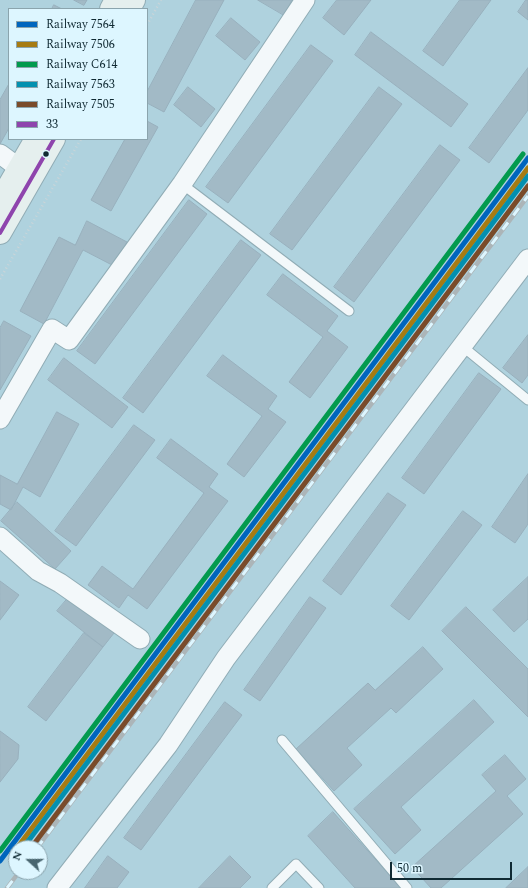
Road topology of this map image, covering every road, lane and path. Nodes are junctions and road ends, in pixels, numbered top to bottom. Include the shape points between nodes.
1 (161, 0) edge
2 (305, 0) edge
3 (148, 22) edge
4 (35, 140) edge
5 (53, 140) edge
6 (80, 140) edge
7 (0, 154) edge
8 (19, 168) junction
9 (182, 184) junction
10 (0, 201) edge
11 (0, 233) edge
12 (528, 258) edge
13 (0, 279) edge
14 (350, 311) dead end
15 (462, 346) junction
16 (528, 400) edge
17 (0, 419) edge
18 (1, 540) edge
19 (140, 639) dead end
20 (282, 740) dead end
21 (57, 888) edge
22 (272, 888) edge
23 (319, 888) edge
24 (408, 888) edge

1 - 3 path
2 - 9 street
4 - 8 main road
5 - 11 main road
6 - 13 path
7 - 8 street
8 - 10 main road
9 - 14 lane
9 - 17 street via 69,340 52,329
12 - 15 street
15 - 16 lane
15 - 21 street via 226,658 168,745
18 - 19 street via 38,571
20 - 24 lane
22 - 23 lane via 296,864

